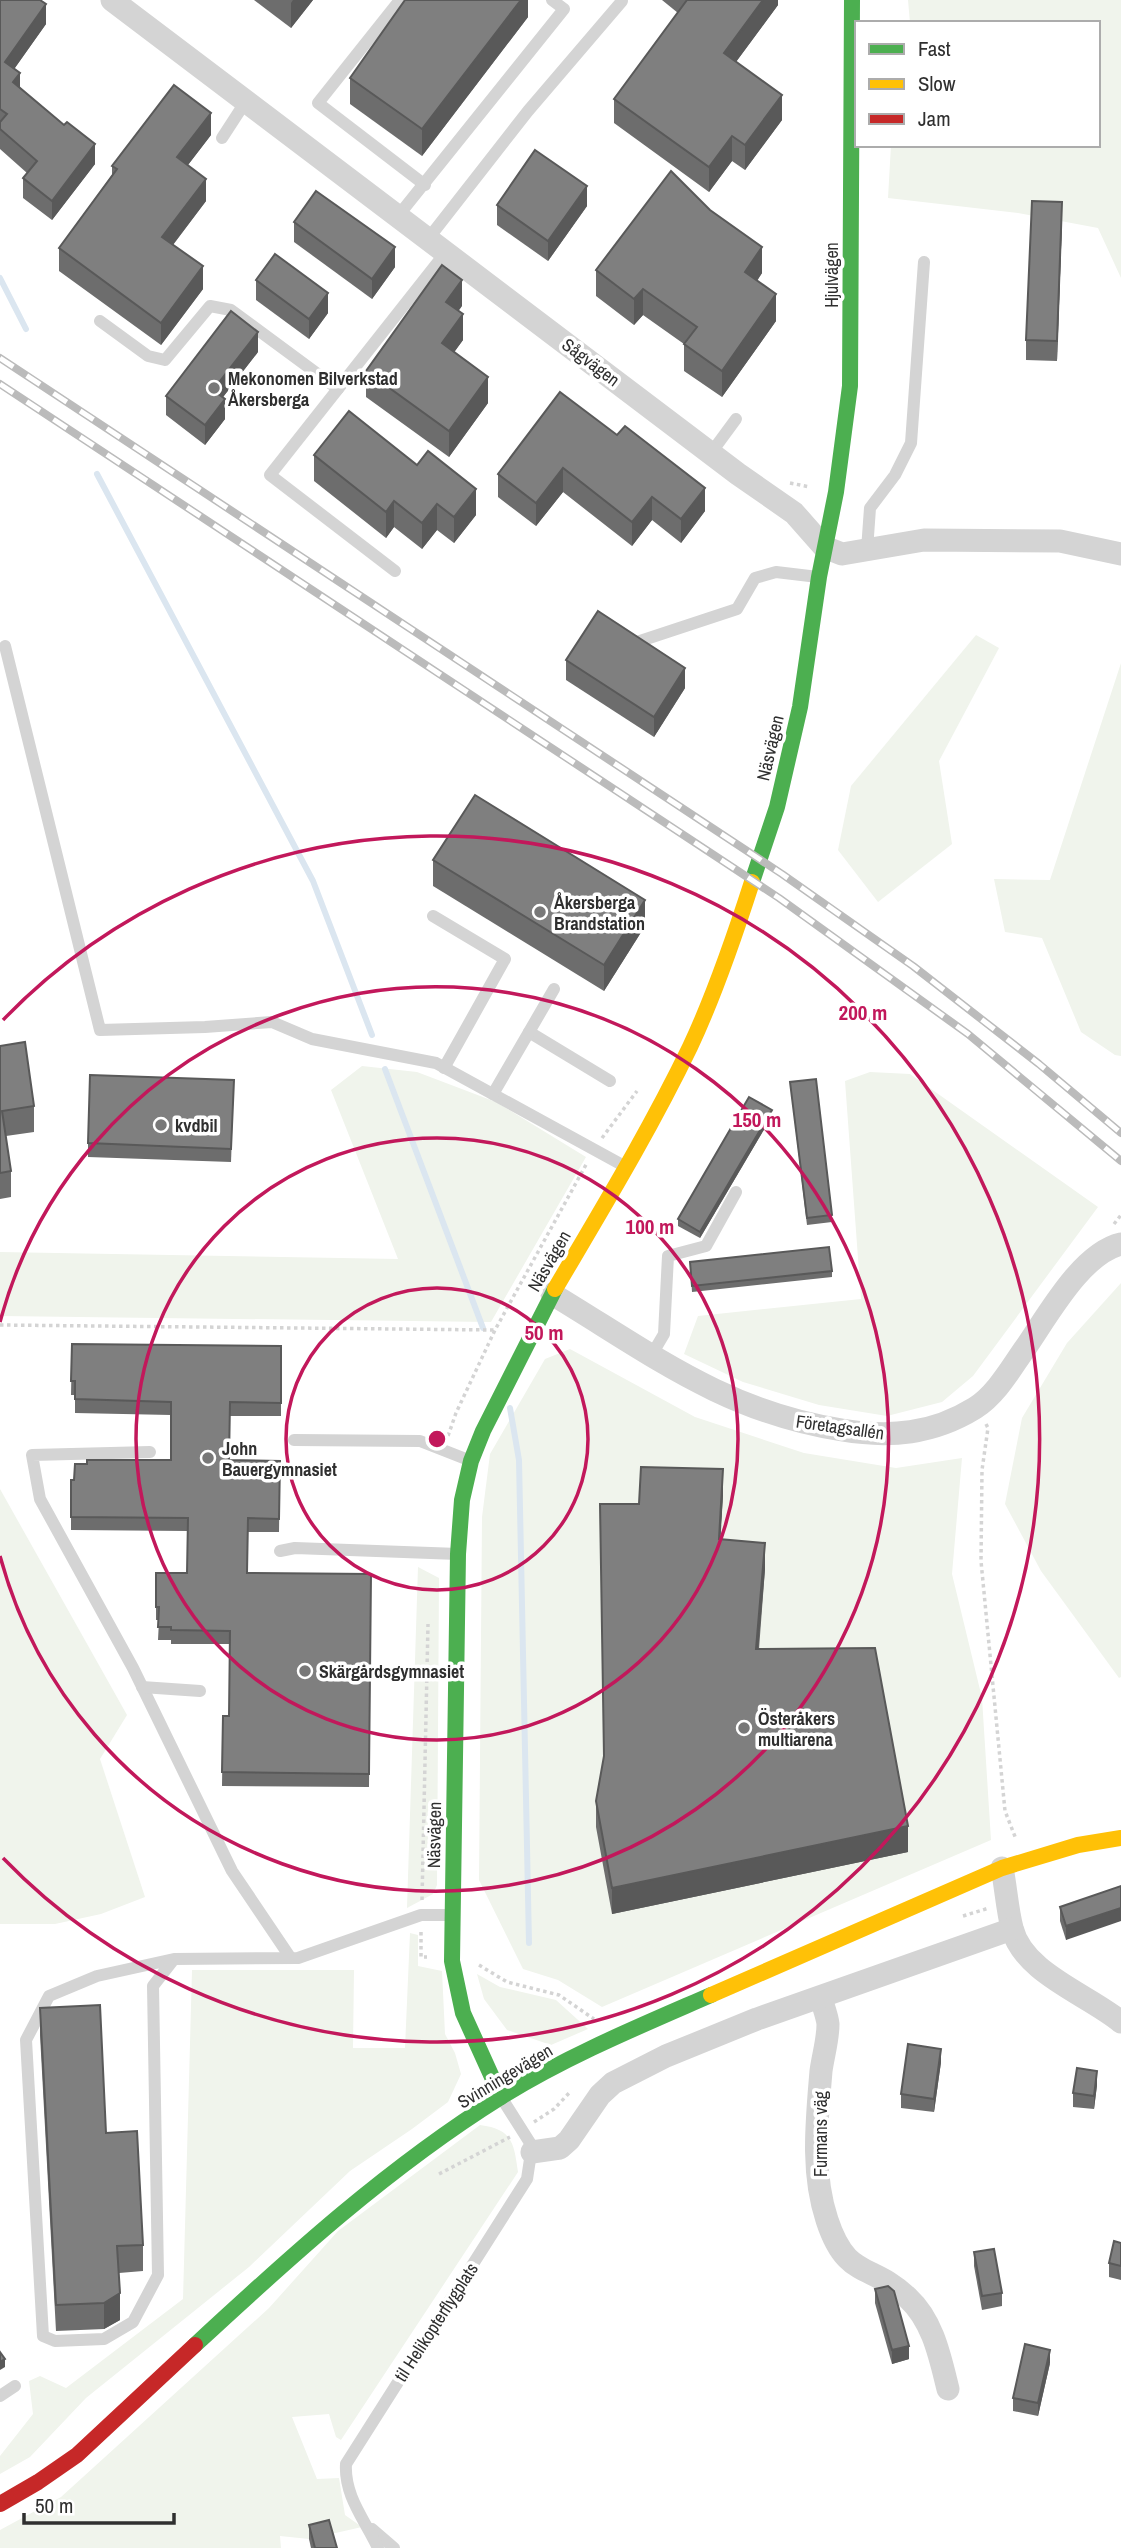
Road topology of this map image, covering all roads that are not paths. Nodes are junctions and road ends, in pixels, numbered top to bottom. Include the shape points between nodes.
1 (112, 0) edge
2 (400, 0) edge
3 (552, 0) edge
4 (852, 0) edge
5 (622, 1) edge
6 (246, 101) junction
7 (222, 138) dead end
8 (425, 184) junction
9 (398, 216) junction
10 (437, 245) junction
11 (924, 262) dead end
12 (100, 321) dead end
13 (338, 390) junction
14 (736, 419) dead end
15 (711, 453) junction
16 (824, 547) junction
17 (867, 550) junction
18 (1121, 554) edge
19 (395, 571) dead end
20 (819, 577) junction
21 (637, 642) edge
22 (5, 646) dead end
23 (433, 916) dead end
24 (554, 989) dead end
25 (529, 1032) junction
26 (444, 1068) junction
27 (610, 1081) dead end
28 (493, 1094) junction
29 (626, 1167) junction
30 (736, 1192) dead end
31 (1121, 1244) edge
32 (552, 1294) junction
33 (651, 1356) junction
34 (294, 1440) dead end
35 (150, 1452) dead end
36 (471, 1461) junction
37 (280, 1551) dead end
38 (458, 1554) junction
39 (142, 1687) junction
40 (200, 1691) dead end
41 (1121, 1838) edge
42 (1002, 1868) junction
43 (453, 1915) junction
44 (1012, 1929) junction
45 (290, 1957) junction
46 (174, 1959) junction
47 (821, 1998) junction
48 (1120, 2021) edge
49 (501, 2097) junction
50 (532, 2152) junction
51 (15, 2386) dead end
52 (948, 2389) dead end
53 (0, 2396) edge
54 (0, 2504) edge
55 (369, 2527) junction
56 (378, 2548) edge
57 (394, 2548) edge

1 - 6 street, Sågvägen
2 - 8 lane via 318,103
3 - 8 lane via 564,9
4 - 16 street, Hjulvägen via 850,386
5 - 10 lane via 528,111
6 - 7 lane
6 - 9 street, Sågvägen
8 - 9 lane
9 - 10 street, Sågvägen
10 - 13 lane
10 - 15 street, Sågvägen
11 - 17 lane via 911,443 895,475 870,508
12 - 13 lane via 148,356 165,360 210,306 230,310
13 - 19 lane via 270,475
14 - 15 lane
15 - 16 street, Sågvägen via 794,513
16 - 17 street via 842,554
16 - 20 street, Näsvägen
17 - 18 street via 924,540 1060,541
20 - 21 lane via 776,572 755,578 737,609
20 - 29 street, Näsvägen via 800,707 754,882 696,1033
22 - 26 lane via 100,1030 272,1022 312,1039
23 - 26 lane via 505,959
24 - 25 lane
25 - 27 lane
25 - 28 lane
26 - 28 lane
28 - 29 lane
29 - 32 street, Näsvägen
30 - 33 lane via 706,1246 668,1256 664,1334
31 - 33 street, Företagsallén via 1098,1254 1075,1278 999,1385 977,1407 933,1428 886,1435 789,1420 716,1393
32 - 33 street, Företagsallén
32 - 36 street, Näsvägen
34 - 36 lane via 420,1441
35 - 39 lane via 32,1455 40,1499
36 - 38 street, Näsvägen via 462,1500
37 - 38 lane
38 - 43 street, Näsvägen
39 - 40 lane
39 - 45 lane via 232,1871
41 - 42 street, Svinningevägen via 1078,1845
42 - 44 street
42 - 49 street, Svinningevägen via 607,2040
43 - 45 lane via 421,1915
43 - 49 street, Näsvägen via 452,1961 463,2013
44 - 47 street
44 - 48 street via 1022,1951 1038,1966
45 - 46 lane
46 - 46 lane via 97,1976 49,1996 26,2040 43,2336 55,2341 104,2339 133,2322 158,2275 153,1986
47 - 50 street via 709,2038 612,2083 560,2148
47 - 52 street, Furmans väg via 828,2022 817,2163 827,2219 847,2260 911,2300 937,2343
49 - 50 lane
49 - 54 street, Svinningevägen via 351,2205 77,2455
50 - 55 lane, til Helikopterflygplats via 518,2196 346,2463 345,2477 355,2506
51 - 53 lane
55 - 56 lane, til Helikopterflygplats
55 - 57 lane

